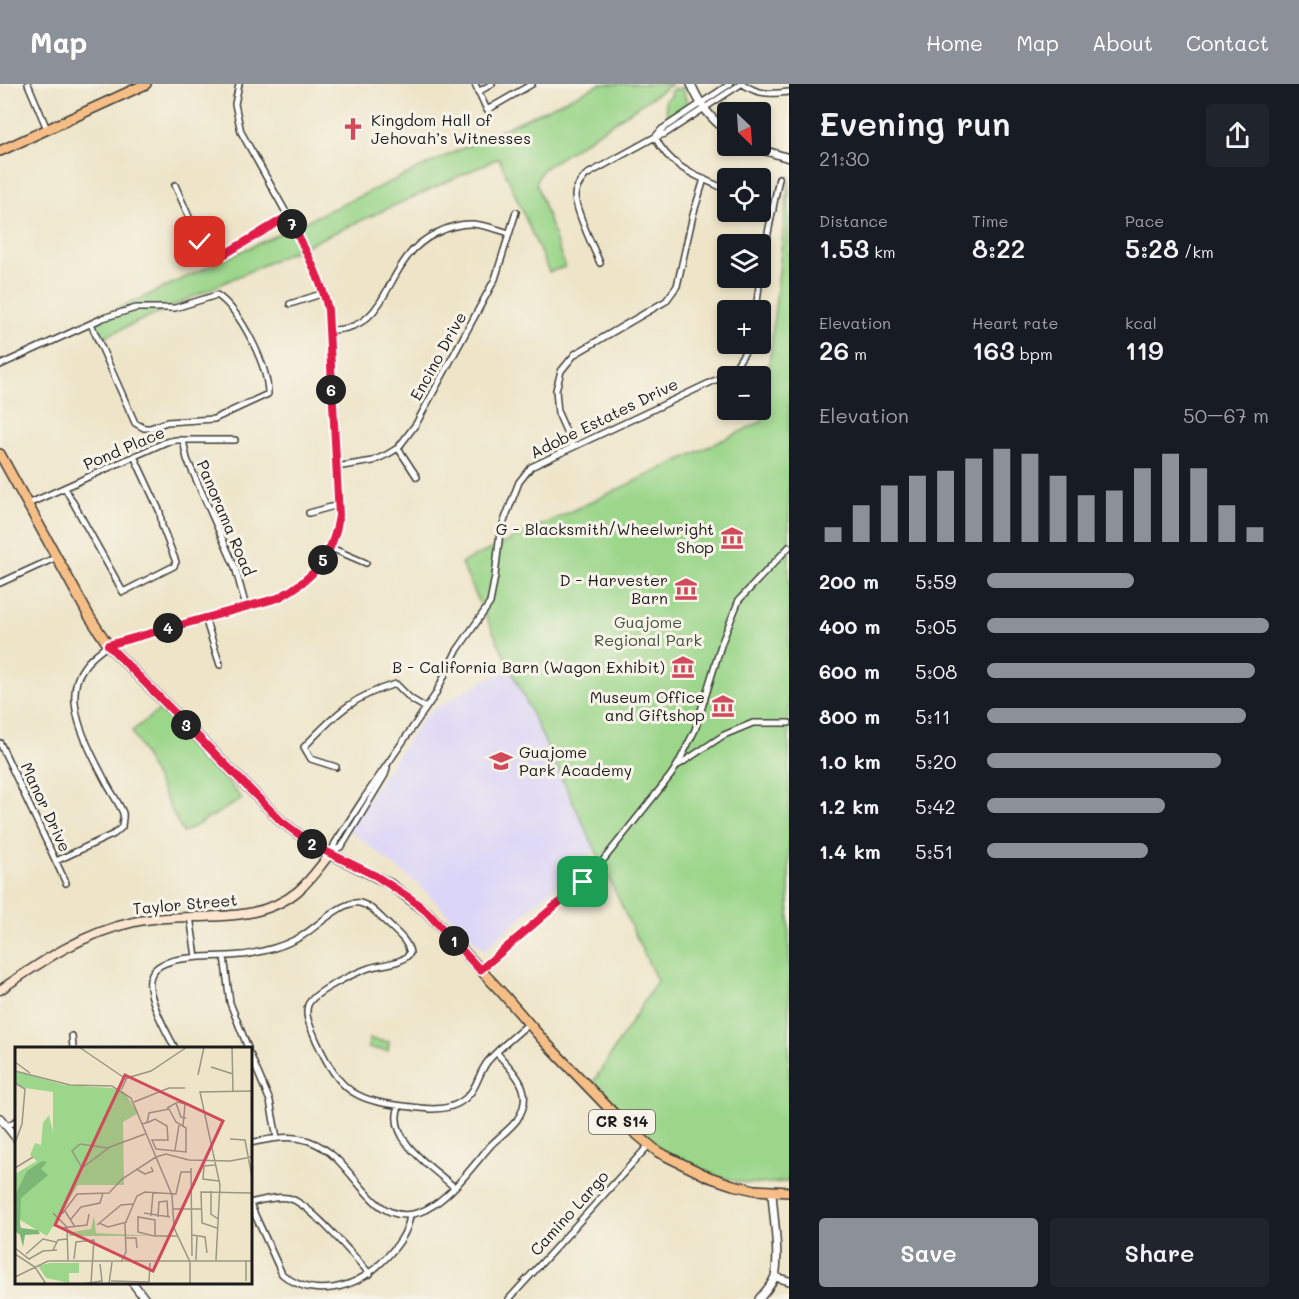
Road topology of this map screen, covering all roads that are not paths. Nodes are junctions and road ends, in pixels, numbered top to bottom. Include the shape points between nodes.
1 (28, 84) edge
2 (146, 84) edge
3 (239, 84) edge
4 (474, 84) edge
5 (492, 84) edge
6 (532, 84) edge
7 (691, 84) edge
8 (730, 84) edge
9 (742, 84) edge
10 (478, 92) junction
11 (789, 92) edge
12 (701, 106) junction
13 (717, 121) edge
14 (47, 129) junction
15 (655, 137) junction
16 (0, 151) edge
17 (771, 152) edge
18 (789, 153) edge
19 (777, 154) junction
20 (789, 158) edge
21 (779, 178) dead end
22 (704, 179) junction
23 (175, 185) dead end
24 (717, 185) edge
25 (773, 210) joint
26 (516, 212) dead end
27 (288, 216) junction
28 (509, 232) junction
29 (768, 234) edge
30 (600, 263) dead end
31 (324, 293) junction
32 (290, 304) dead end
33 (91, 324) junction
34 (328, 330) junction
35 (744, 354) edge
36 (0, 365) edge
37 (183, 440) junction
38 (235, 440) dead end
39 (573, 447) junction
40 (398, 448) junction
41 (0, 454) edge
42 (134, 456) junction
43 (336, 467) junction
44 (417, 477) dead end
45 (64, 488) junction
46 (28, 504) junction
47 (338, 505) junction
48 (309, 513) dead end
49 (789, 547) edge
50 (331, 548) junction
51 (57, 557) junction
52 (366, 563) dead end
53 (0, 583) edge
54 (246, 607) junction
55 (205, 618) junction
56 (108, 645) junction
57 (220, 665) dead end
58 (426, 708) junction
59 (789, 723) edge
60 (0, 742) edge
61 (678, 765) junction
62 (336, 767) dead end
63 (331, 853) junction
64 (56, 861) junction
65 (66, 883) dead end
66 (190, 916) junction
67 (224, 956) junction
68 (196, 957) junction
69 (480, 970) junction
70 (0, 990) edge
71 (528, 1024) junction
72 (72, 1036) dead end
73 (73, 1047) edge
74 (174, 1047) edge
75 (248, 1047) edge
76 (497, 1053) junction
77 (252, 1059) edge
78 (399, 1106) junction
79 (0, 1118) edge
80 (15, 1122) edge
81 (7, 1126) junction
82 (15, 1137) edge
83 (277, 1138) junction
84 (252, 1143) edge
85 (649, 1145) junction
86 (454, 1187) junction
87 (772, 1192) junction
88 (789, 1192) edge
89 (252, 1203) edge
90 (252, 1210) edge
91 (410, 1215) junction
92 (370, 1274) junction
93 (775, 1277) junction
94 (789, 1281) edge
95 (134, 1284) edge
96 (145, 1299) edge
97 (509, 1299) edge
98 (759, 1299) edge

1 - 14 street
2 - 14 main road
3 - 27 street via 235,104 241,132
4 - 10 street
5 - 10 street
6 - 10 street via 487,110
7 - 12 street
8 - 12 street
9 - 11 street via 769,95
9 - 12 street
12 - 13 street
12 - 15 street
14 - 16 main road
15 - 22 street via 673,162
15 - 30 street via 586,175 578,187 577,206
17 - 19 street
18 - 19 street
19 - 20 street
21 - 25 street
22 - 24 street
22 - 39 street via 677,286 666,301 575,354 561,371 555,390 558,413
23 - 27 street via 200,242 214,253 229,252
25 - 29 street
26 - 28 street, Encino Drive
27 - 31 street
28 - 34 street via 470,224 434,234 407,256 370,316 350,328
28 - 40 street, Encino Drive via 495,279 416,424
31 - 32 street
31 - 34 street
33 - 33 street via 135,423 144,428 214,418 267,394 268,384 259,357 228,302 217,295 175,308 136,308
33 - 36 street
34 - 43 street
35 - 39 street, Adobe Estates Drive via 720,378
37 - 38 street, Pond Place
37 - 42 street, Pond Place via 166,442
37 - 54 street, Panorama Road via 187,459 235,567
39 - 58 street, Adobe Estates Drive via 531,467 519,482 500,532 490,603 456,652
40 - 43 street, Encino Drive via 373,461
40 - 44 street
41 - 46 main road, CR S14
42 - 45 street, Pond Place
42 - 45 street via 160,512 176,562 123,592
43 - 47 street
45 - 46 street, Pond Place
46 - 51 main road, CR S14
47 - 48 street
47 - 50 street via 337,530
49 - 61 street via 739,600 722,642 705,704
50 - 52 street
50 - 54 street via 297,588
51 - 53 street
51 - 56 main road, CR S14
54 - 55 street
55 - 56 street
55 - 57 street
56 - 63 main road, CR S14 via 282,822
56 - 64 street via 83,668 75,695 86,742 123,813 122,827
58 - 62 street via 396,684 352,701 304,747 311,759
58 - 63 street, Adobe Estates Drive via 389,763 342,846
59 - 61 street via 753,723 723,735
60 - 64 street, Manor Drive
61 - 69 street via 593,873
63 - 66 main road, Taylor Street via 314,876 278,904 248,913
63 - 69 main road, CR S14 via 410,898
64 - 65 street, Manor Drive
66 - 68 street
66 - 70 main road, Taylor Street via 149,919 103,930 52,955
67 - 68 street
67 - 75 street via 230,1003
67 - 78 street via 274,949 299,938 346,905 370,907 407,943 411,953 408,958 368,968 318,993 309,1004 308,1020 341,1083 370,1101
68 - 74 street via 159,965 150,976 161,1021
69 - 71 main road, CR S14
71 - 76 street
71 - 85 main road, CR S14
72 - 73 street
76 - 78 street via 485,1065 474,1090 457,1104 442,1109
76 - 86 street via 517,1075 525,1094 524,1108 516,1122
77 - 83 street via 270,1101
78 - 86 street via 398,1131 406,1144
79 - 81 street
80 - 81 street
81 - 82 street
83 - 84 street
83 - 91 street via 320,1146 380,1205 395,1214
85 - 87 main road, CR S14 via 709,1178
85 - 97 street, Camino Largo
86 - 91 street via 428,1209
87 - 88 main road, CR S14
87 - 93 street
89 - 92 street via 280,1197 305,1206
90 - 92 street via 282,1274 301,1291 335,1294
91 - 92 street via 398,1246
93 - 94 street
93 - 98 street
95 - 96 street

